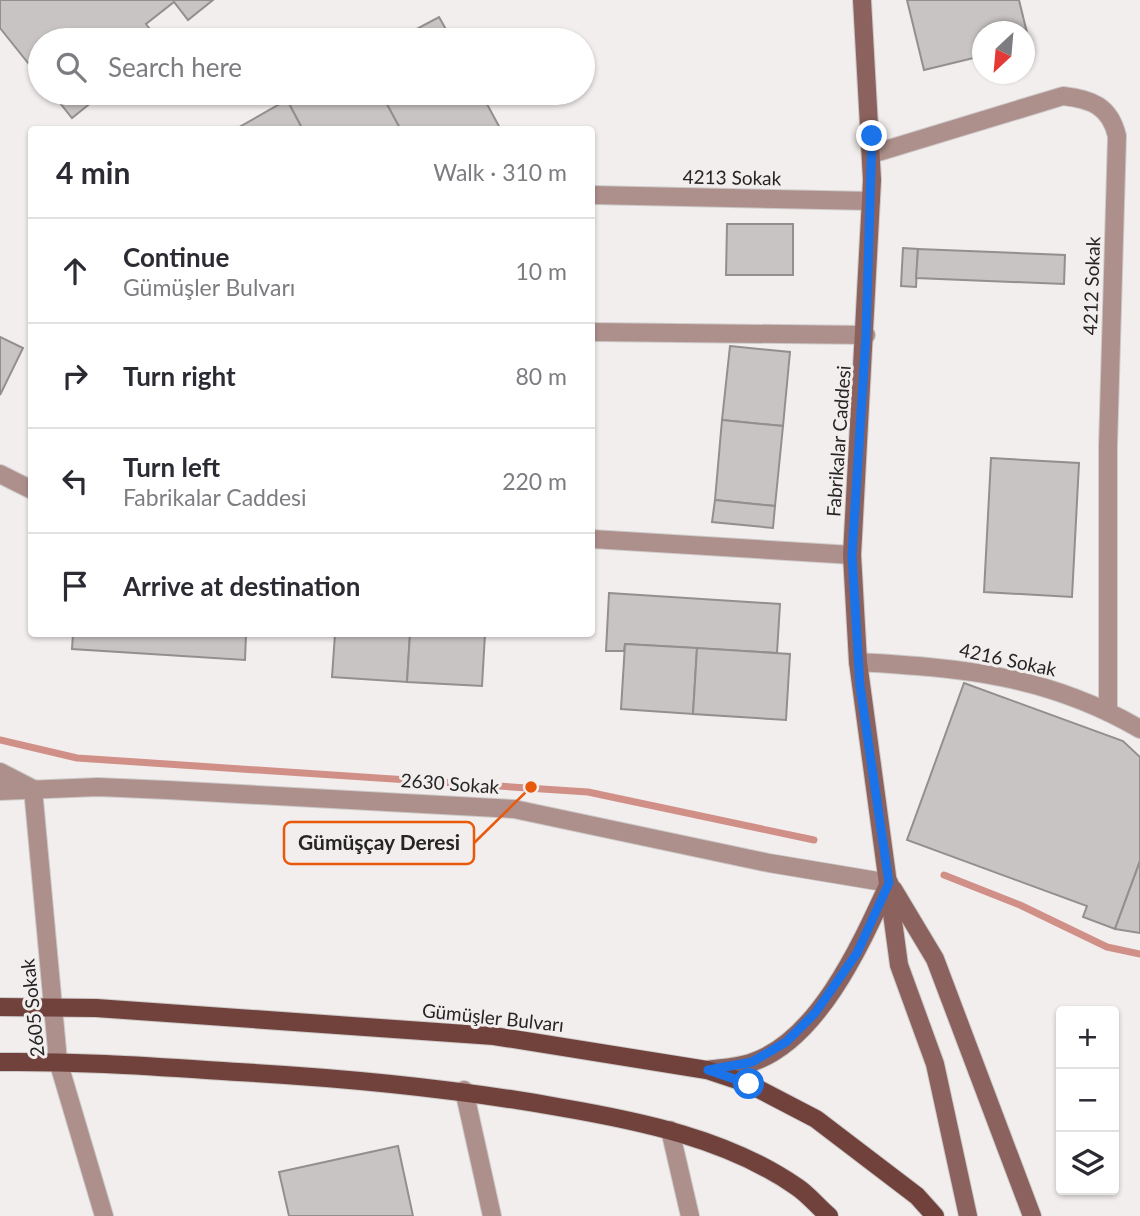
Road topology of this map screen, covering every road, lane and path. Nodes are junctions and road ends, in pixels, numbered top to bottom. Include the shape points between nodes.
1 (862, 0) edge
2 (872, 155) junction
3 (595, 195) edge
4 (871, 201) junction
5 (595, 332) edge
6 (866, 335) junction
7 (0, 474) edge
8 (28, 488) edge
9 (595, 539) edge
10 (852, 555) junction
11 (858, 662) junction
12 (1108, 712) junction
13 (1140, 729) edge
14 (0, 772) edge
15 (33, 789) junction
16 (0, 791) edge
17 (889, 883) junction
18 (52, 1006) junction
19 (0, 1007) edge
20 (58, 1061) junction
21 (0, 1062) edge
22 (708, 1070) junction
23 (464, 1090) junction
24 (670, 1130) junction
25 (104, 1216) edge
26 (492, 1216) edge
27 (690, 1216) edge
28 (829, 1216) edge
29 (934, 1216) edge
30 (968, 1216) edge
31 (1032, 1216) edge

1 - 2 street, Fabrikalar Caddesi
2 - 4 street, Fabrikalar Caddesi
2 - 12 street, 4212 Sokak via 1063,96 1102,107 1114,122
3 - 4 street, 4213 Sokak
4 - 6 street, Fabrikalar Caddesi
5 - 6 street
6 - 10 street, Fabrikalar Caddesi
7 - 8 street
9 - 10 street
10 - 11 street, Fabrikalar Caddesi
11 - 12 street, 4216 Sokak via 962,668 998,675 1060,691
11 - 17 street, Fabrikalar Caddesi
12 - 13 street, 4216 Sokak
14 - 15 street
15 - 16 street, 2630 Sokak
15 - 17 street, 2630 Sokak via 180,790 514,809 769,863
15 - 18 street, 2605 Sokak
17 - 22 street via 857,953 815,1013 786,1042 752,1062
17 - 30 street, Fabrikalar Caddesi via 900,965 935,1064
17 - 31 street via 935,959
18 - 19 main road, Gümüşler Bulvarı
18 - 20 street, 2605 Sokak
18 - 22 main road, Gümüşler Bulvarı via 494,1036
20 - 21 main road
20 - 23 main road via 305,1075
20 - 25 street, 2605 Sokak
22 - 29 main road, Gümüşler Bulvarı via 749,1084 816,1119 917,1196
23 - 24 main road
23 - 26 street
24 - 27 street
24 - 28 main road via 733,1153 798,1188

